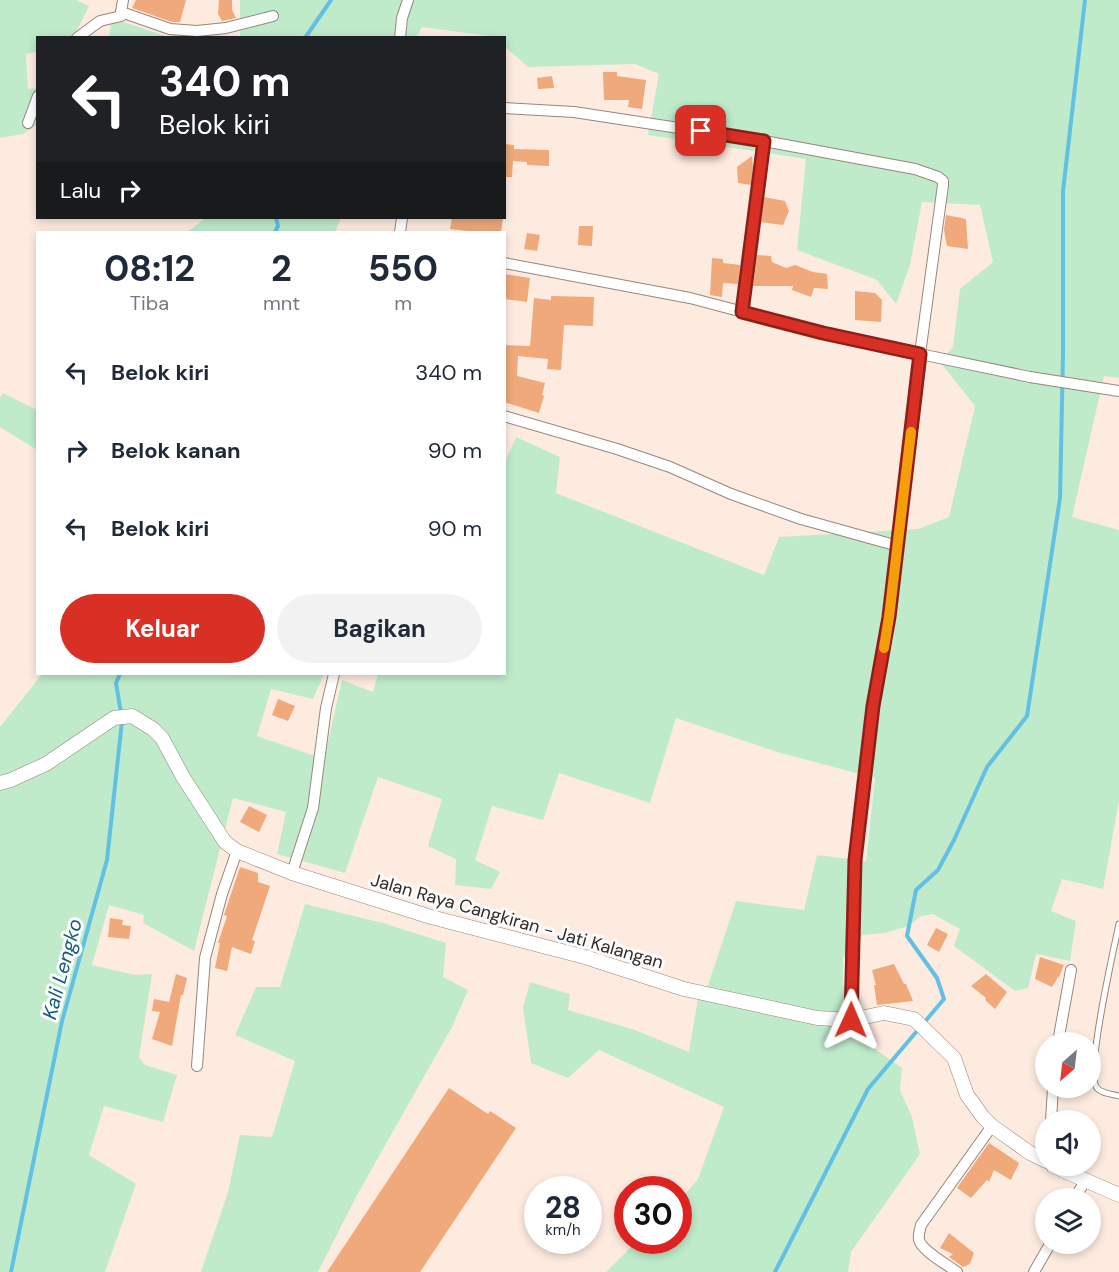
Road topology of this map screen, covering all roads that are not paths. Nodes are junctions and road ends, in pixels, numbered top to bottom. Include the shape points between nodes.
1 (123, 0) edge
2 (408, 0) edge
3 (121, 12) junction
4 (273, 16) dead end
5 (80, 36) edge
6 (400, 36) edge
7 (36, 101) edge
8 (506, 108) edge
9 (28, 123) dead end
10 (764, 141) junction
11 (506, 263) edge
12 (742, 312) junction
13 (920, 354) junction
14 (1119, 391) edge
15 (506, 417) edge
16 (898, 546) junction
17 (334, 675) edge
18 (0, 783) edge
19 (237, 851) junction
20 (292, 873) junction
21 (1119, 924) edge
22 (1071, 970) dead end
23 (851, 1020) junction
24 (1060, 1032) edge
25 (197, 1066) dead end
26 (1119, 1095) edge
27 (992, 1126) junction
28 (1035, 1156) edge
29 (1074, 1176) edge
30 (1085, 1181) junction
31 (1081, 1188) edge
32 (1119, 1195) edge
33 (1044, 1254) edge
34 (957, 1272) edge
35 (1034, 1272) edge

1 - 3 street
2 - 6 street
3 - 4 street via 170,29 197,31
3 - 5 street via 121,16 100,21
7 - 9 street
8 - 10 street via 574,112
10 - 12 street
10 - 13 street via 915,169 943,181
11 - 12 street via 690,298
12 - 13 street
13 - 14 street
13 - 16 street
15 - 16 street via 670,467 801,519
16 - 23 street via 873,706 855,860
17 - 20 street via 313,808
18 - 19 street, Jalan Raya Cangkiran - Jati Kalangan via 46,764 114,718 132,716 162,738 225,842
19 - 20 street, Jalan Raya Cangkiran - Jati Kalangan
19 - 25 street via 205,958
20 - 23 street, Jalan Raya Cangkiran - Jati Kalangan via 684,989 817,1018
21 - 26 lane via 1093,1073 1096,1088
22 - 24 street
23 - 27 street, Jalan Raya Cangkiran - Jati Kalangan via 884,1013 914,1019 954,1058 967,1095
27 - 28 street, Jalan Raya Cangkiran - Jati Kalangan
27 - 34 street via 919,1233 925,1249
29 - 30 street
30 - 31 street
30 - 32 street
33 - 35 street

